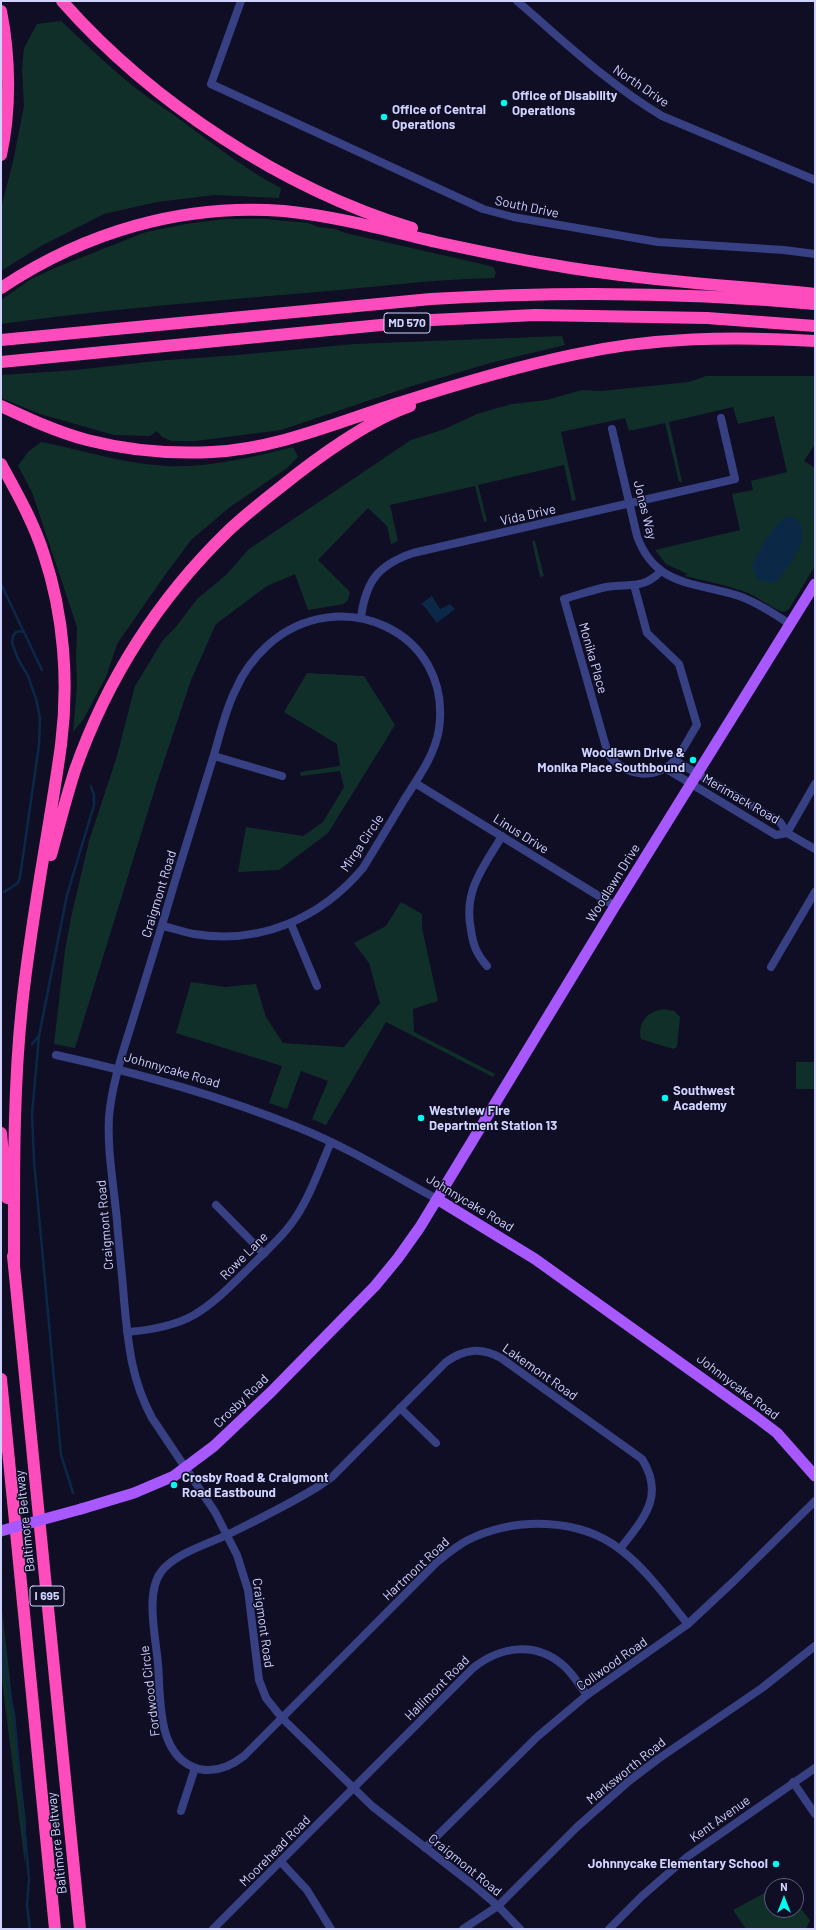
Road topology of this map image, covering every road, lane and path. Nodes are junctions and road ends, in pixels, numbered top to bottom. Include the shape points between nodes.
1 (62, 1) edge
2 (241, 1) edge
3 (516, 1) edge
4 (1, 11) edge
5 (1, 155) edge
6 (815, 180) edge
7 (815, 254) edge
8 (511, 257) junction
9 (1, 288) edge
10 (815, 294) edge
11 (815, 304) edge
12 (815, 326) edge
13 (1, 340) edge
14 (815, 341) edge
15 (1, 362) edge
16 (526, 366) junction
17 (1, 406) edge
18 (721, 418) dead end
19 (612, 429) dead end
20 (1, 464) edge
21 (630, 504) junction
22 (661, 571) junction
23 (815, 584) edge
24 (634, 585) junction
25 (361, 617) junction
26 (790, 624) junction
27 (440, 719) joint
28 (214, 756) junction
29 (670, 764) junction
30 (697, 774) junction
31 (282, 776) dead end
32 (415, 782) junction
33 (691, 784) junction
34 (815, 784) edge
35 (786, 833) junction
36 (502, 836) junction
37 (815, 849) edge
38 (815, 892) edge
39 (615, 906) junction
40 (35, 911) junction
41 (291, 924) junction
42 (162, 926) junction
43 (487, 966) dead end
44 (770, 967) dead end
45 (317, 986) dead end
46 (56, 1055) dead end
47 (118, 1069) junction
48 (1, 1133) edge
49 (331, 1142) junction
50 (437, 1199) junction
51 (216, 1205) dead end
52 (264, 1254) junction
53 (14, 1263) junction
54 (127, 1332) junction
55 (1, 1379) edge
56 (400, 1408) junction
57 (436, 1443) dead end
58 (185, 1468) junction
59 (815, 1476) edge
60 (815, 1501) edge
61 (1, 1531) edge
62 (228, 1534) junction
63 (620, 1549) junction
64 (688, 1624) junction
65 (815, 1646) edge
66 (587, 1695) junction
67 (282, 1718) junction
68 (195, 1768) junction
69 (815, 1768) edge
70 (794, 1782) junction
71 (353, 1789) junction
72 (181, 1811) dead end
73 (815, 1814) edge
74 (425, 1848) junction
75 (281, 1862) junction
76 (498, 1906) junction
77 (55, 1929) edge
78 (80, 1929) edge
79 (213, 1929) edge
80 (331, 1929) edge
81 (463, 1929) edge
82 (520, 1929) edge
83 (609, 1929) edge

1 - 8 highway via 104,44 165,96 271,167 314,189 401,225
2 - 7 street, South Drive via 211,84 496,214 658,242
3 - 6 street, North Drive via 595,68 662,116
4 - 5 highway via 8,73 5,133
8 - 9 highway via 337,219 284,211 233,210 153,221 96,237 45,261
8 - 10 highway via 554,266 647,278
11 - 13 highway, MD 570 via 760,299 586,292 493,295
12 - 15 highway, MD 570 via 707,318 535,315 432,320
14 - 16 highway via 768,338 680,340 620,346
16 - 17 highway via 402,402 294,438 213,452 147,449 88,440 56,430
16 - 40 highway via 405,408 369,426 302,469 230,529 202,557 153,618 116,676 75,771
18 - 21 street, Vida Drive via 735,478
19 - 21 street, Jonas Way
20 - 40 highway via 16,490 44,554 54,591 62,644 64,718
21 - 22 street, Jonas Way via 642,548
21 - 25 street, Vida Drive via 399,558 383,568 371,581 363,602
22 - 24 street, Monika Place via 649,582
22 - 26 street, Jonas Way via 675,580 740,596
23 - 26 main road, Woodlawn Drive
24 - 29 street via 647,633 679,664 697,725
24 - 29 street, Monika Place via 606,587 564,599 608,754 620,766 636,773 648,774
25 - 27 street, Craigmont Road via 387,626 400,634 422,655 434,678 440,704
25 - 28 street, Craigmont Road via 316,618 300,623 268,644 255,658 236,687
26 - 30 main road, Woodlawn Drive
27 - 32 street, Mirga Circle via 435,746
28 - 31 street
28 - 42 street, Craigmont Road
29 - 30 street, Merimack Road
29 - 33 street, Merimack Road
30 - 33 main road, Woodlawn Drive
30 - 35 street, Merimack Road via 780,822
32 - 36 street, Linus Drive
32 - 41 street, Mirga Circle via 363,868 351,882 321,907
33 - 35 street, Merimack Road via 776,835
33 - 39 main road, Woodlawn Drive
34 - 35 street
35 - 37 street, Merimack Road
36 - 39 street, Linus Drive
36 - 43 street via 476,879 469,902 468,915 472,940
38 - 44 street
39 - 50 main road, Woodlawn Drive
40 - 53 highway via 17,1065
41 - 42 street, Mirga Circle via 271,931 231,936 194,934
41 - 45 street
42 - 47 street, Craigmont Road
46 - 47 street, Johnnycake Road
47 - 49 street, Johnnycake Road via 211,1095
47 - 54 street, Craigmont Road via 110,1103 109,1138
48 - 53 highway, Baltimore Beltway / I 695
49 - 50 street, Johnnycake Road
49 - 52 street, Rowe Lane via 298,1214
50 - 58 main road, Crosby Road via 398,1258 375,1286 244,1419
50 - 59 main road, Johnnycake Road via 536,1259 724,1393 777,1433
51 - 52 street
52 - 54 street, Rowe Lane via 217,1300 194,1316 166,1327
53 - 78 highway, Baltimore Beltway / I 695
54 - 58 street, Craigmont Road via 132,1370 143,1402
55 - 77 highway, Baltimore Beltway / I 695
56 - 57 street
56 - 62 street, Lakemont Road via 320,1486
56 - 63 street, Lakemont Road via 455,1356 474,1350 492,1353 501,1358 633,1452 648,1468 652,1488 647,1514
58 - 61 main road, Crosby Road, bridge via 174,1476 141,1490
58 - 62 street, Craigmont Road
60 - 64 street, Collwood Road
62 - 67 street, Craigmont Road via 244,1572 248,1590 259,1680 266,1698
62 - 68 street, Fordwood Circle via 166,1565 159,1574 153,1594 164,1730 173,1751 180,1759
63 - 64 street, Hartmont Road via 651,1579
63 - 67 street, Hartmont Road via 573,1528 540,1524 498,1529 466,1541 436,1563
64 - 66 street, Collwood Road
65 - 76 street, Marksworth Road via 762,1688 629,1781 577,1827
66 - 71 street, Hallimont Road via 565,1667 547,1654 515,1649 493,1654 473,1668
66 - 74 street, Collwood Road via 521,1753
67 - 68 street, Fordwood Circle via 234,1764 214,1770
67 - 71 street, Craigmont Road
68 - 72 street
69 - 70 street, Kent Avenue
70 - 73 street
70 - 83 street, Kent Avenue via 687,1857
71 - 74 street, Craigmont Road
71 - 75 street, Moorehead Road
74 - 76 street, Craigmont Road
75 - 79 street, Moorehead Road
75 - 80 street via 307,1890
76 - 81 street, Marksworth Road
76 - 82 street, Craigmont Road

